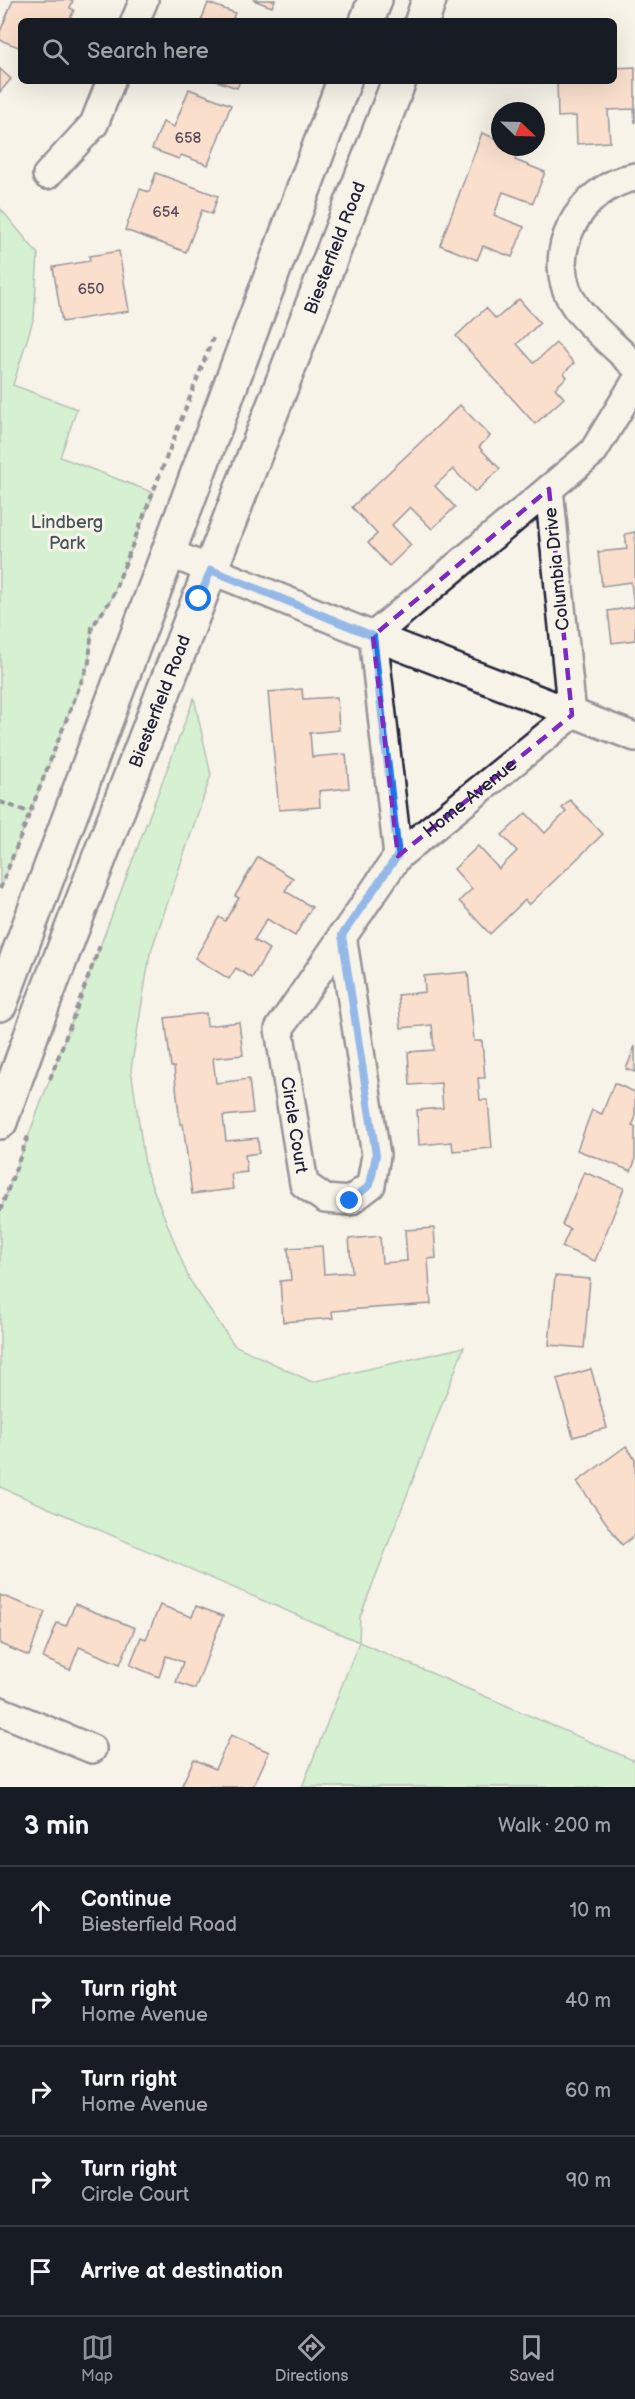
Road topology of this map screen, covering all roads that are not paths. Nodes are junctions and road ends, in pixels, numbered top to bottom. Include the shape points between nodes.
1 (144, 0) edge
2 (375, 0) edge
3 (429, 0) edge
4 (136, 18) edge
5 (368, 18) edge
6 (423, 18) edge
7 (110, 84) edge
8 (343, 84) edge
9 (398, 84) edge
10 (47, 175) dead end
11 (635, 177) edge
12 (635, 366) edge
13 (635, 383) edge
14 (549, 489) junction
15 (167, 552) junction
16 (211, 570) junction
17 (373, 636) junction
18 (572, 715) junction
19 (635, 737) edge
20 (398, 855) junction
21 (342, 935) junction
22 (0, 1004) edge
23 (0, 1122) edge
24 (0, 1711) edge
25 (92, 1749) dead end

1 - 4 street
2 - 5 street
3 - 6 street
7 - 10 street via 94,124
8 - 15 street
9 - 16 street, Biesterfield Road
11 - 12 street via 610,185 583,206 574,220 563,255 568,290 576,306
13 - 14 street, Columbia Drive via 593,452
14 - 17 street
14 - 18 street, Columbia Drive
15 - 16 street
15 - 22 street
16 - 17 street
16 - 23 street, Biesterfield Road
17 - 18 street
17 - 20 street, Home Avenue
18 - 19 street
18 - 20 street, Home Avenue
20 - 21 street, Circle Court
21 - 21 street, Circle Court via 279,1029 304,1184 325,1199 350,1201 370,1185 376,1155
24 - 25 street

